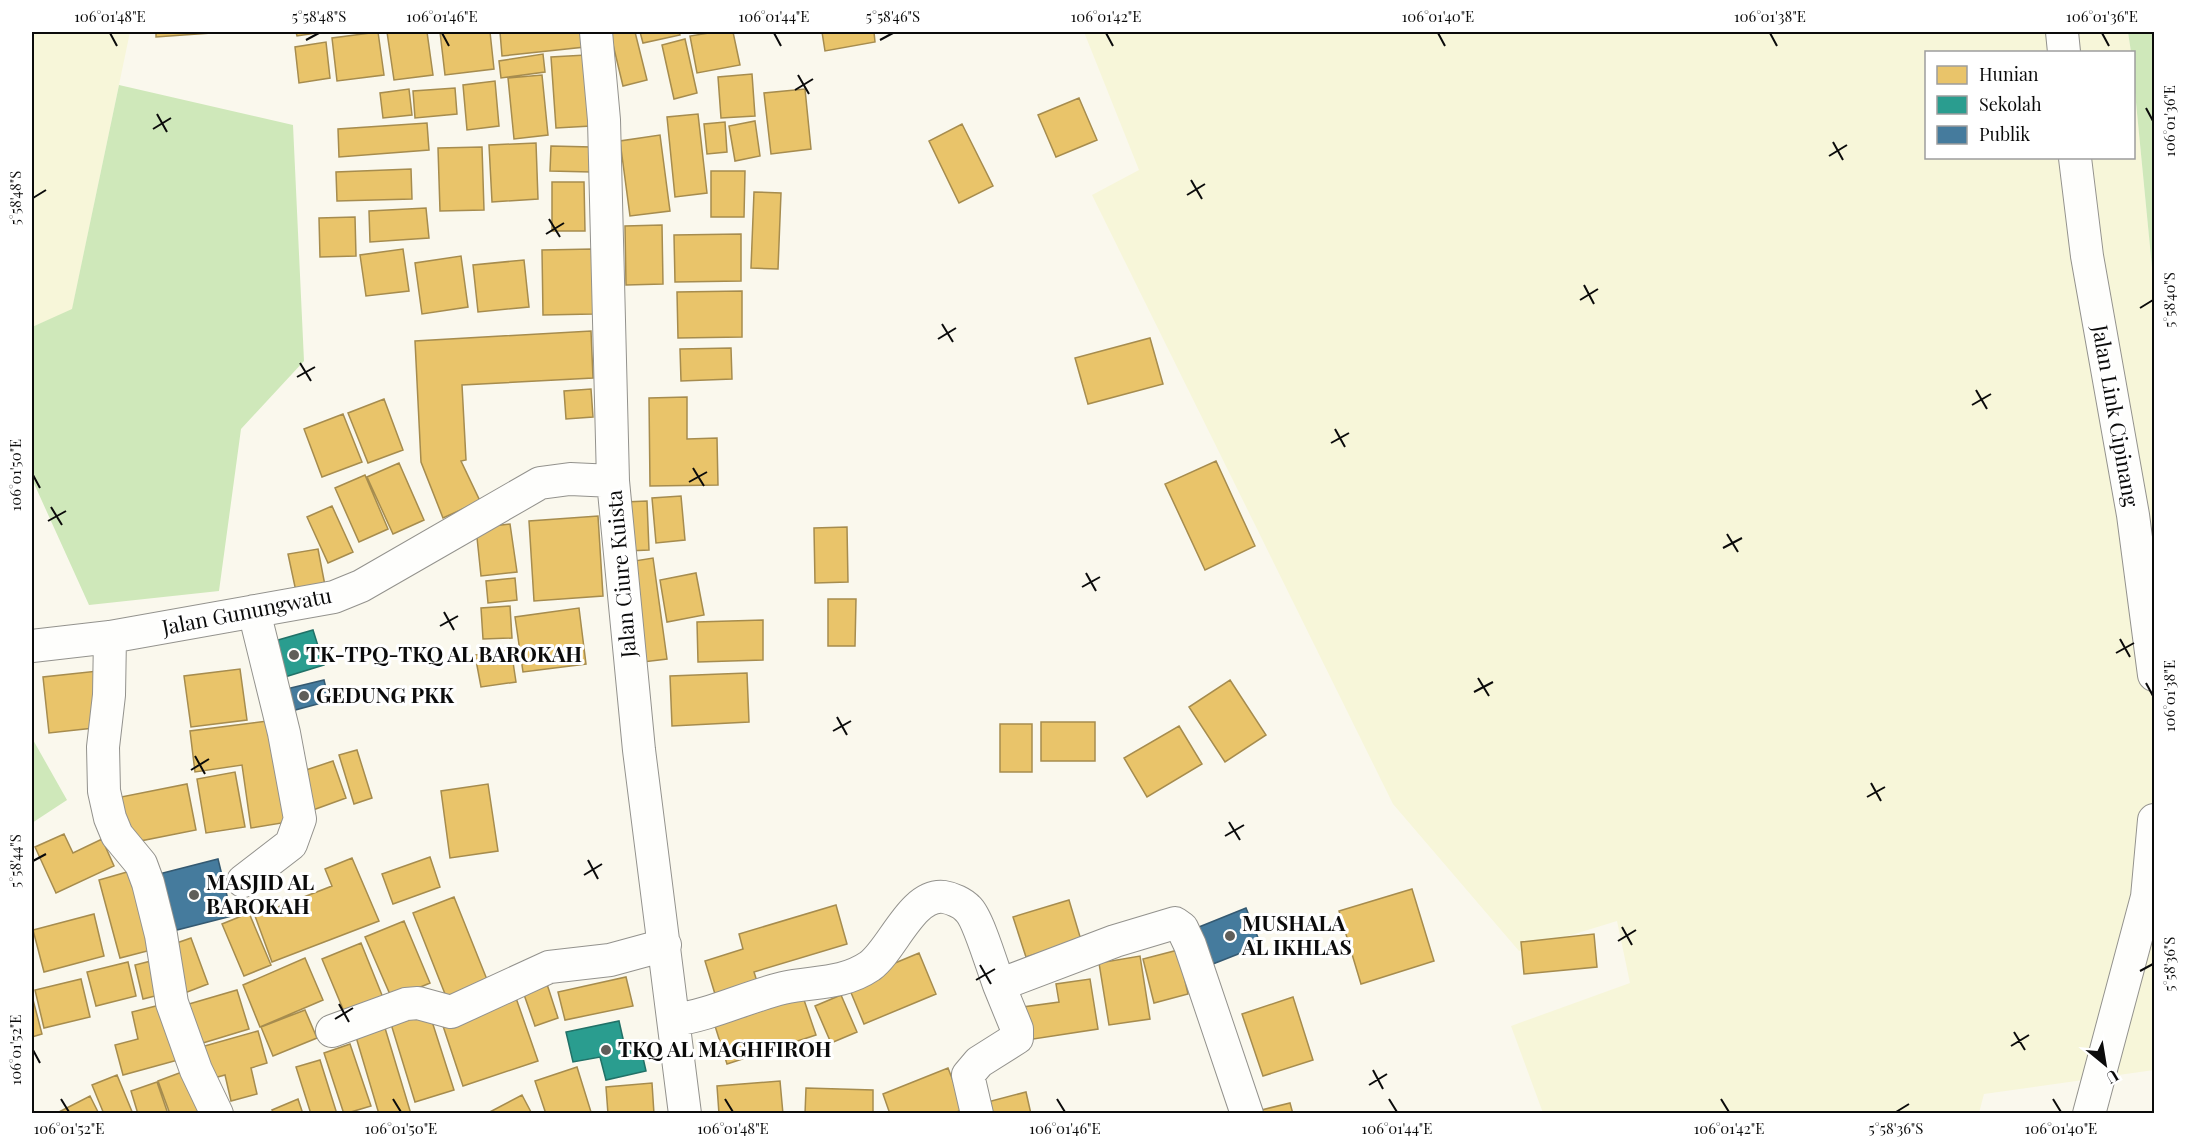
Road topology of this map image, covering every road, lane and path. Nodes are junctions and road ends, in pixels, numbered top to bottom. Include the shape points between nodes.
1 (596, 32) edge
2 (2062, 32) edge
3 (2064, 51) edge
4 (2075, 159) edge
5 (613, 481) junction
6 (254, 611) junction
7 (110, 637) junction
8 (32, 646) edge
9 (2154, 675) edge
10 (2154, 820) edge
11 (243, 881) dead end
12 (665, 945) junction
13 (999, 985) junction
14 (674, 1020) junction
15 (332, 1031) dead end
16 (217, 1113) edge
17 (685, 1113) edge
18 (977, 1113) edge
19 (1247, 1113) edge
20 (2089, 1113) edge

1 - 5 street, Jalan Ciure Kuista via 604,120
2 - 3 street
4 - 9 street, Jalan Link Cipinang via 2087,256 2133,515
5 - 6 street, Jalan Gunungwatu via 570,479 540,483 361,586 334,597
5 - 12 street, Jalan Ciure Kuista via 639,750
6 - 7 street, Jalan Gunungwatu
6 - 11 street via 289,755 300,819 291,844
7 - 8 street, Jalan Gunungwatu
7 - 16 street via 103,747 104,791 110,818 117,835 141,864 148,883 172,1003 196,1070
10 - 20 street via 2147,897
12 - 14 street, Jalan Ciure Kuista
12 - 15 street via 610,960 549,967 451,1012 418,1003 406,1004
13 - 14 street via 971,911 942,897 910,913 891,944 872,964 841,980 786,988 699,1016
13 - 18 street via 1017,1038 979,1062 968,1074
13 - 19 street via 1175,923 1190,945
14 - 17 street, Jalan Ciure Kuista

